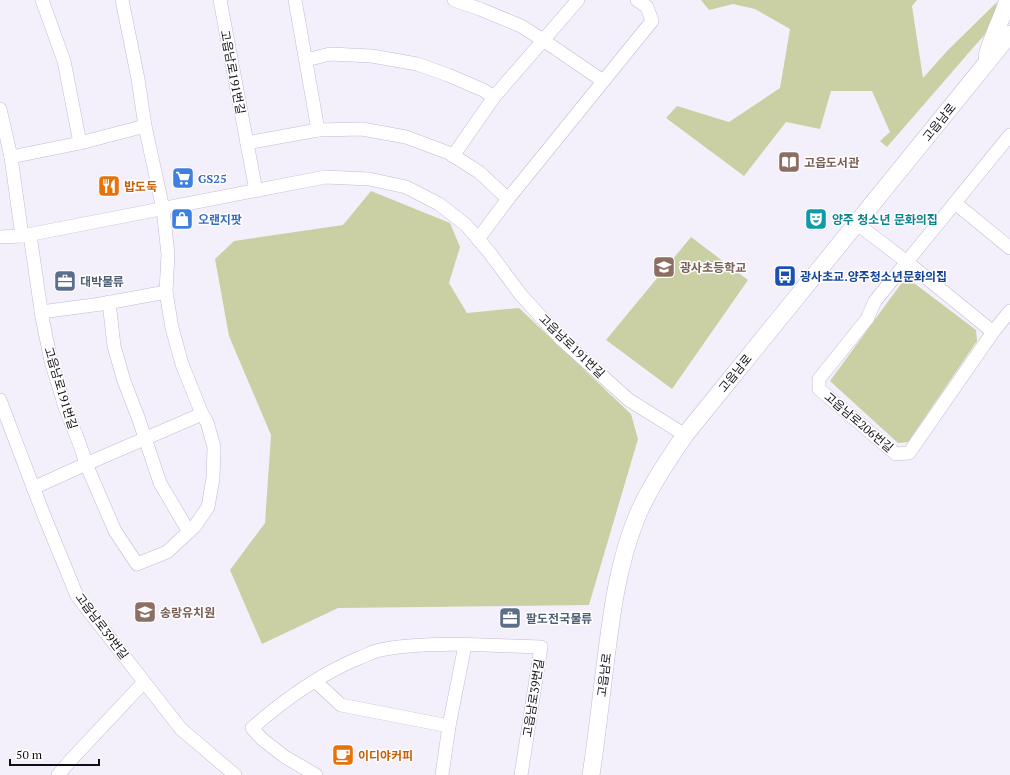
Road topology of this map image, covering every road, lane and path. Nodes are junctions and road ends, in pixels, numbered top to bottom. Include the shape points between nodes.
1 (42, 0) edge
2 (122, 0) edge
3 (220, 0) edge
4 (295, 0) edge
5 (454, 0) edge
6 (578, 0) edge
7 (637, 0) edge
8 (1008, 0) edge
9 (1010, 34) edge
10 (543, 40) junction
11 (1010, 44) edge
12 (306, 60) junction
13 (985, 65) junction
14 (603, 81) junction
15 (494, 97) junction
16 (0, 109) edge
17 (145, 126) junction
18 (318, 130) junction
19 (1010, 135) edge
20 (80, 143) junction
21 (247, 143) junction
22 (1006, 150) edge
23 (453, 156) junction
24 (11, 157) junction
25 (256, 191) junction
26 (508, 199) junction
27 (955, 203) junction
28 (163, 209) junction
29 (856, 223) junction
30 (26, 236) junction
31 (0, 237) edge
32 (478, 239) junction
33 (1010, 248) edge
34 (907, 262) junction
35 (166, 292) junction
36 (109, 302) junction
37 (1010, 311) edge
38 (41, 312) junction
39 (993, 332) junction
40 (0, 400) edge
41 (202, 414) junction
42 (685, 435) junction
43 (144, 439) junction
44 (86, 464) junction
45 (34, 488) junction
46 (189, 532) junction
47 (465, 645) junction
48 (315, 681) junction
49 (144, 682) junction
50 (450, 726) junction
51 (58, 775) edge
52 (235, 775) edge
53 (316, 775) edge
54 (442, 775) edge
55 (521, 775) edge
56 (590, 775) edge

1 - 20 street via 64,61
2 - 17 street, 고읍남로191번길
3 - 21 street, 고읍남로191번길
4 - 12 street
5 - 10 street via 521,26
6 - 10 street
7 - 14 street via 647,7 652,21
8 - 13 street via 991,42
9 - 13 street, 고읍남로
10 - 14 street
10 - 15 street
11 - 13 street
12 - 15 street via 330,54 372,56 417,64 448,74
12 - 18 street
13 - 29 street, 고읍남로
14 - 26 street
15 - 23 street
16 - 24 street, 고읍남로191번길
17 - 20 street
17 - 28 street, 고읍남로191번길
18 - 21 street
18 - 23 street via 362,129 388,133 406,137
19 - 22 street, 고읍남로206번길
20 - 24 street
21 - 25 street, 고읍남로191번길
22 - 27 street, 고읍남로206번길
23 - 26 street via 479,172
24 - 30 street, 고읍남로191번길
25 - 28 street, 고읍남로191번길
25 - 32 street, 고읍남로191번길 via 325,178 369,179 398,185 439,204 466,225
26 - 32 street
27 - 33 street
27 - 34 street, 고읍남로206번길
28 - 30 street, 고읍남로191번길
28 - 35 street, 고읍남로191번길 via 168,254
29 - 34 street
29 - 42 street, 고읍남로
30 - 31 street, 고읍남로191번길
30 - 38 street, 고읍남로191번길
32 - 42 street, 고읍남로191번길 via 521,295 562,340 629,400
34 - 39 street
34 - 39 street, 고읍남로206번길 via 875,301 867,319 820,379 820,388 896,454 910,453
35 - 36 street
35 - 41 street, 고읍남로191번길 via 182,364
36 - 38 street
36 - 43 street via 114,346
37 - 39 street, 고읍남로206번길
38 - 44 street, 고읍남로191번길 via 51,361
40 - 45 street, 고읍남로39번길
41 - 43 street
41 - 46 street, 고읍남로191번길 via 207,422 214,448 213,478 208,507
42 - 56 street, 고읍남로 via 648,495 636,520 619,572
43 - 44 street
43 - 46 street via 160,483
44 - 45 street
44 - 46 street, 고읍남로191번길 via 115,531 137,564 167,552
45 - 49 street, 고읍남로39번길 via 77,596
47 - 48 street, 고읍남로39번길 via 419,645 376,651
47 - 50 street
47 - 55 street, 고읍남로39번길 via 541,648
48 - 50 street via 341,705
48 - 53 street, 고읍남로39번길 via 275,708 252,728 285,757
49 - 51 street
49 - 52 street, 고읍남로39번길 via 181,729
50 - 54 street

